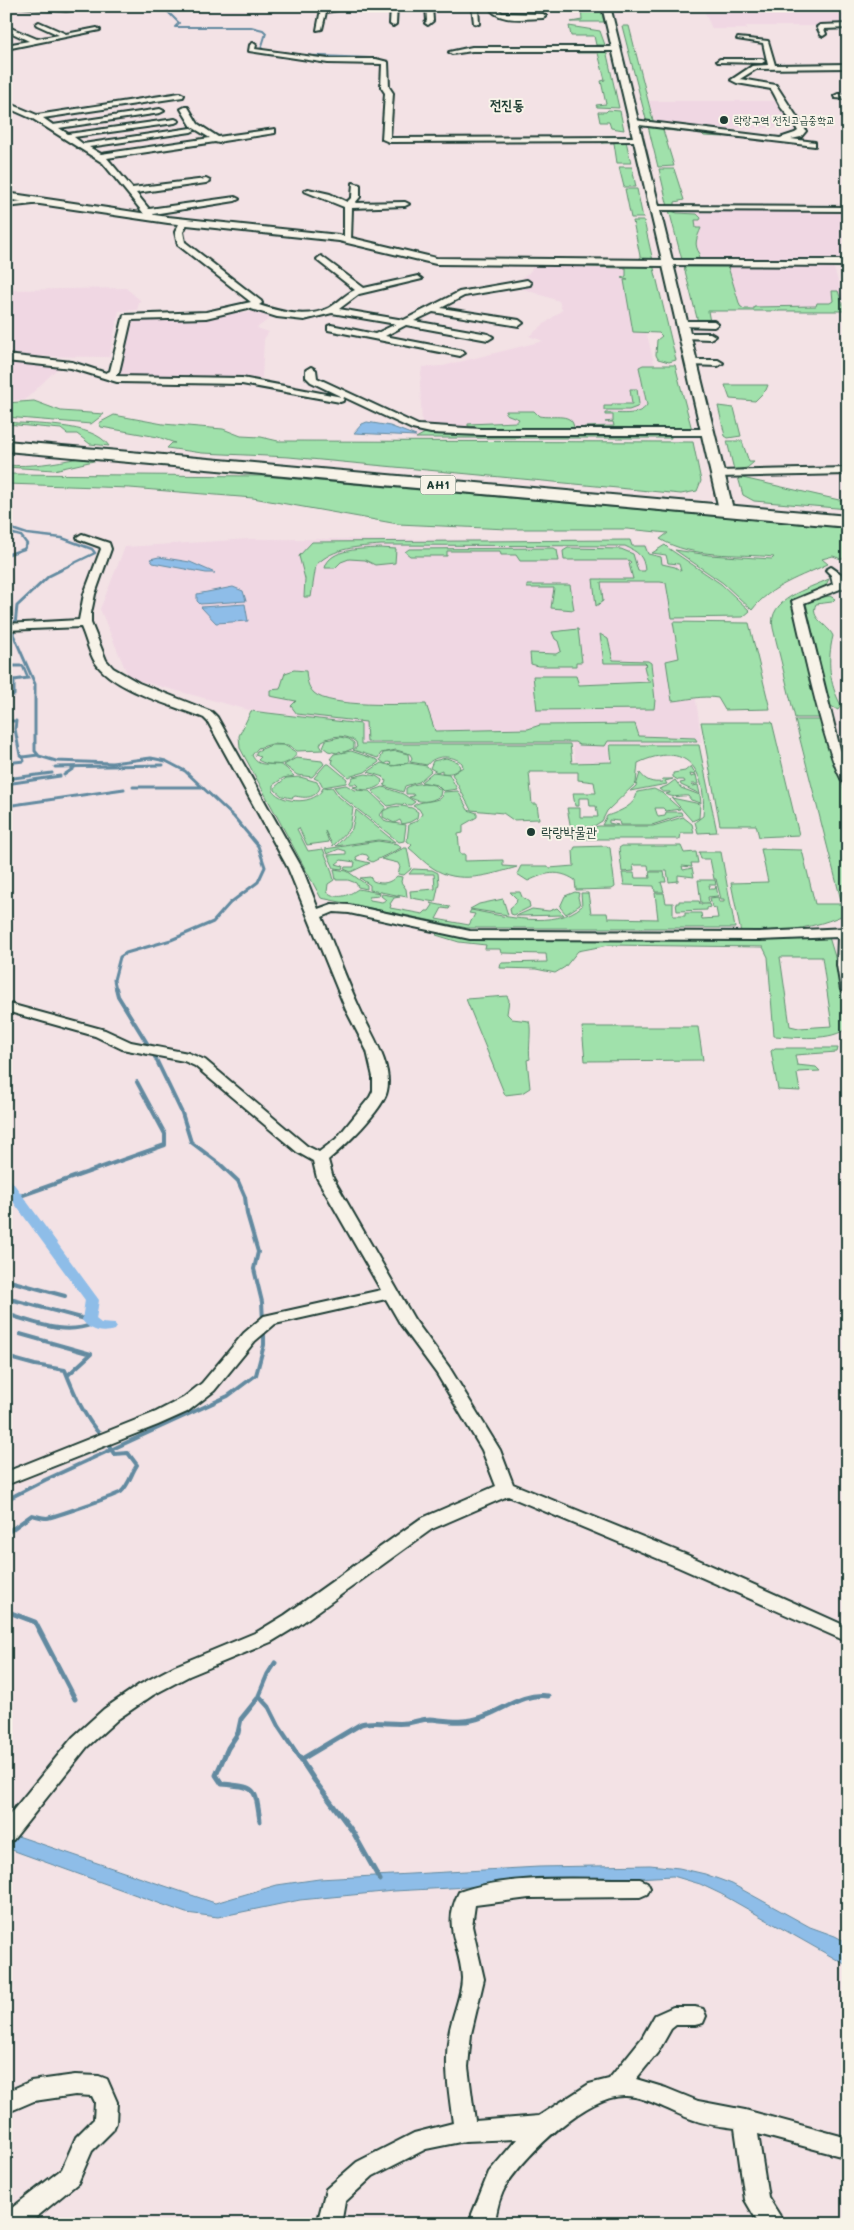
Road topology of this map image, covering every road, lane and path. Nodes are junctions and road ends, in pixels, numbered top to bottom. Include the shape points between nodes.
1 (15, 6) edge
2 (100, 6) edge
3 (359, 6) edge
4 (394, 6) edge
5 (429, 6) edge
6 (475, 6) edge
7 (492, 6) edge
8 (606, 6) edge
9 (24, 10) edge
10 (543, 16) dead end
11 (428, 23) dead end
12 (477, 23) dead end
13 (39, 24) dead end
14 (393, 24) dead end
15 (848, 25) edge
16 (19, 26) dead end
17 (820, 27) dead end
18 (7, 29) edge
19 (319, 29) dead end
20 (96, 30) dead end
21 (66, 36) junction
22 (740, 39) dead end
23 (36, 41) junction
24 (81, 42) dead end
25 (6, 47) edge
26 (53, 48) dead end
27 (618, 49) junction
28 (243, 50) dead end
29 (452, 52) dead end
30 (21, 54) dead end
31 (312, 56) junction
32 (278, 57) dead end
33 (720, 61) dead end
34 (771, 64) junction
35 (848, 66) edge
36 (180, 95) dead end
37 (838, 96) dead end
38 (848, 97) edge
39 (6, 104) edge
40 (6, 109) edge
41 (185, 109) dead end
42 (22, 110) junction
43 (160, 111) dead end
44 (43, 114) junction
45 (175, 121) dead end
46 (634, 122) junction
47 (52, 127) junction
48 (191, 130) dead end
49 (272, 131) dead end
50 (67, 136) junction
51 (638, 139) junction
52 (218, 140) junction
53 (780, 140) junction
54 (812, 144) dead end
55 (82, 146) junction
56 (99, 157) junction
57 (206, 180) dead end
58 (356, 185) dead end
59 (194, 190) dead end
60 (131, 191) junction
61 (308, 191) dead end
62 (6, 196) edge
63 (235, 199) dead end
64 (138, 200) junction
65 (39, 201) junction
66 (730, 202) dead end
67 (405, 204) dead end
68 (6, 205) edge
69 (348, 206) junction
70 (654, 208) junction
71 (848, 209) edge
72 (679, 210) junction
73 (150, 215) junction
74 (184, 222) junction
75 (346, 240) junction
76 (321, 259) dead end
77 (668, 263) junction
78 (848, 263) edge
79 (418, 280) dead end
80 (527, 283) dead end
81 (361, 290) junction
82 (251, 306) junction
83 (433, 309) junction
84 (332, 310) junction
85 (404, 323) junction
86 (518, 323) dead end
87 (683, 324) junction
88 (714, 324) dead end
89 (331, 328) dead end
90 (686, 336) junction
91 (710, 336) dead end
92 (376, 337) junction
93 (488, 337) dead end
94 (460, 353) dead end
95 (6, 358) edge
96 (692, 362) junction
97 (718, 362) dead end
98 (50, 369) dead end
99 (310, 370) dead end
100 (94, 373) junction
101 (107, 377) junction
102 (370, 405) junction
103 (709, 432) junction
104 (9, 444) edge
105 (752, 468) dead end
106 (848, 472) edge
107 (718, 474) junction
108 (742, 474) junction
109 (724, 508) junction
110 (848, 516) edge
111 (848, 522) edge
112 (82, 537) dead end
113 (831, 570) dead end
114 (86, 623) junction
115 (6, 627) edge
116 (848, 783) edge
117 (314, 916) junction
118 (848, 933) edge
119 (848, 990) edge
120 (6, 1007) edge
121 (320, 1159) junction
122 (390, 1293) junction
123 (6, 1479) edge
124 (506, 1488) junction
125 (848, 1635) edge
126 (6, 1834) edge
127 (640, 1888) dead end
128 (695, 2016) dead end
129 (616, 2087) junction
130 (6, 2103) edge
131 (745, 2120) junction
132 (543, 2126) junction
133 (465, 2131) junction
134 (848, 2148) edge
135 (14, 2224) edge
136 (329, 2224) edge
137 (483, 2224) edge
138 (773, 2224) edge

1 - 9 street
2 - 9 street
3 - 19 street via 323,10
4 - 14 street
5 - 11 street
6 - 12 street
7 - 10 street via 500,15
8 - 27 main road
13 - 21 street
15 - 17 street
16 - 18 street
18 - 23 street
20 - 21 street
21 - 23 street
21 - 24 street
22 - 34 street via 766,42
23 - 25 street
23 - 26 street
25 - 30 street
27 - 29 street via 472,49
27 - 46 main road
28 - 31 street via 252,48
31 - 32 street
31 - 51 street via 386,63 385,88 389,93 386,139 389,140
33 - 34 street
34 - 35 street
34 - 53 street via 754,67 735,80 770,86 779,93 784,108 798,121 802,131
36 - 44 street
37 - 38 street
39 - 42 street
40 - 42 street
41 - 52 street via 195,125
42 - 44 street
43 - 47 street
44 - 47 street
45 - 50 street
46 - 51 main road
46 - 53 street
47 - 50 street
48 - 55 street
49 - 52 street
50 - 55 street
51 - 70 main road
52 - 56 street
53 - 54 street
55 - 56 street
56 - 60 street
57 - 60 street
58 - 69 street via 356,197
59 - 64 street
60 - 64 street
61 - 69 street
62 - 65 main road
63 - 73 street
64 - 73 street
65 - 68 street
65 - 73 main road
66 - 72 street via 681,202
67 - 69 street
69 - 75 street
70 - 72 street
70 - 77 main road
71 - 72 street
73 - 74 main road
74 - 75 main road
74 - 82 street via 179,232 181,242 258,301
75 - 77 main road via 443,262
76 - 81 street
77 - 78 street
77 - 87 main road
79 - 81 street
80 - 83 street via 462,294
81 - 84 street
82 - 84 street via 277,314 304,317
82 - 101 street via 206,315 127,318 114,372
83 - 85 street
83 - 86 street
84 - 85 street
85 - 92 street
85 - 93 street
87 - 88 street
87 - 90 main road
89 - 92 street
90 - 91 street
90 - 96 main road
92 - 94 street
95 - 100 street via 63,363
96 - 97 street
96 - 103 main road
98 - 100 street
99 - 102 street via 314,380
100 - 101 street
101 - 102 street via 143,381 242,381
102 - 103 street via 415,427 430,430
103 - 107 main road
104 - 109 highway, AH1
105 - 108 street
106 - 108 street
107 - 108 street
107 - 109 main road
109 - 110 highway
109 - 111 highway
112 - 114 street via 105,545 106,549 89,593
113 - 116 street via 836,574 839,586 798,601 834,749
114 - 115 street
114 - 117 street via 100,660 115,676 208,714 213,720 295,868
117 - 118 street via 332,908 349,909 470,935 759,936
117 - 121 street via 374,1051 380,1077 377,1098 341,1142
118 - 119 street via 844,938
120 - 121 street via 100,1033 127,1046 188,1057 229,1086 302,1149
121 - 122 street via 325,1178
122 - 123 street via 270,1320 243,1341 220,1374 198,1397 167,1414
122 - 124 street via 491,1450
124 - 125 street via 667,1554
124 - 126 street via 426,1524 264,1637 182,1671 111,1714 80,1742
127 - 133 street via 485,1894 466,1898 461,1926 473,1979 460,2034 457,2067
128 - 129 street via 673,2016 663,2022 650,2045
129 - 131 street via 627,2086 696,2111
129 - 132 street via 597,2091
130 - 135 street via 31,2091 75,2085 99,2086 106,2102 105,2123 84,2144 70,2176
131 - 134 street
131 - 138 street via 758,2200
132 - 133 street
132 - 137 street via 497,2179
133 - 136 street via 422,2140 364,2169 334,2197

